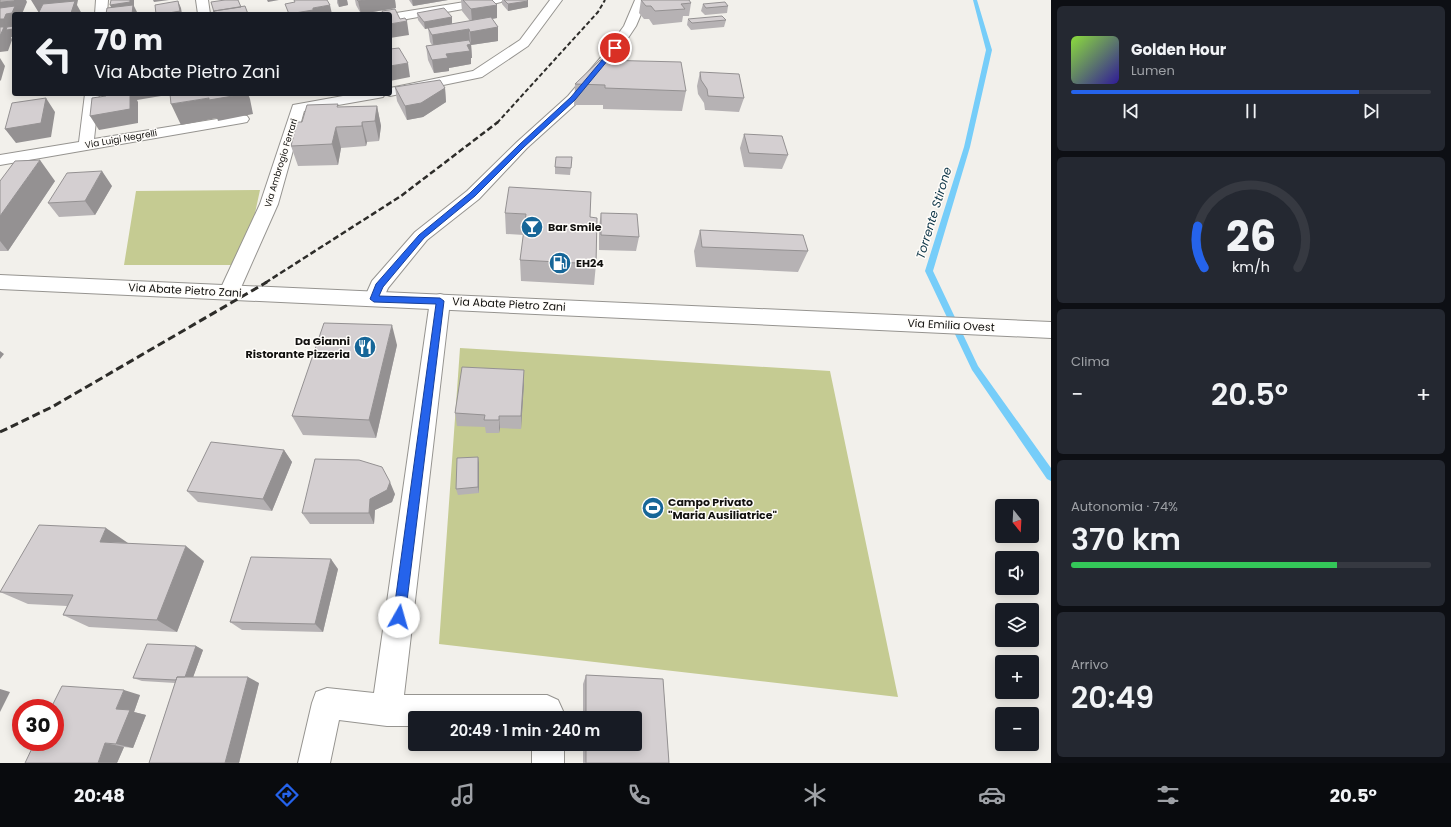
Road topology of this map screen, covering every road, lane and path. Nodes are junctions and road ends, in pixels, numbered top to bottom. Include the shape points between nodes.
1 (102, 0) edge
2 (202, 0) edge
3 (497, 0) edge
4 (556, 0) edge
5 (641, 0) edge
6 (101, 12) edge
7 (204, 12) edge
8 (392, 18) edge
9 (392, 92) edge
10 (92, 96) edge
11 (356, 96) edge
12 (301, 101) edge
13 (242, 119) dead end
14 (86, 146) junction
15 (0, 160) edge
16 (0, 282) edge
17 (229, 292) junction
18 (374, 299) junction
19 (440, 301) junction
20 (850, 320) joint
21 (1051, 330) edge
22 (387, 710) junction
23 (547, 711) edge
24 (548, 751) edge
25 (314, 763) edge
26 (548, 763) edge

1 - 6 street
2 - 7 street
3 - 8 street
4 - 9 street via 524,43 477,74
5 - 18 street via 630,26 607,59 573,99 522,145 473,195 422,236 379,286
10 - 14 street
11 - 12 street, Via Ambrogio Ferrari
12 - 17 street, Via Ambrogio Ferrari via 269,204
13 - 14 street, Via Luigi Negrelli
14 - 15 street, Via Luigi Negrelli
16 - 17 street, Via Abate Pietro Zani
17 - 18 street, Via Abate Pietro Zani
18 - 19 street, Via Abate Pietro Zani
19 - 20 street, Via Abate Pietro Zani
19 - 22 street
20 - 21 street, Via Emilia Ovest
22 - 23 street
22 - 25 street via 327,703
24 - 26 street

